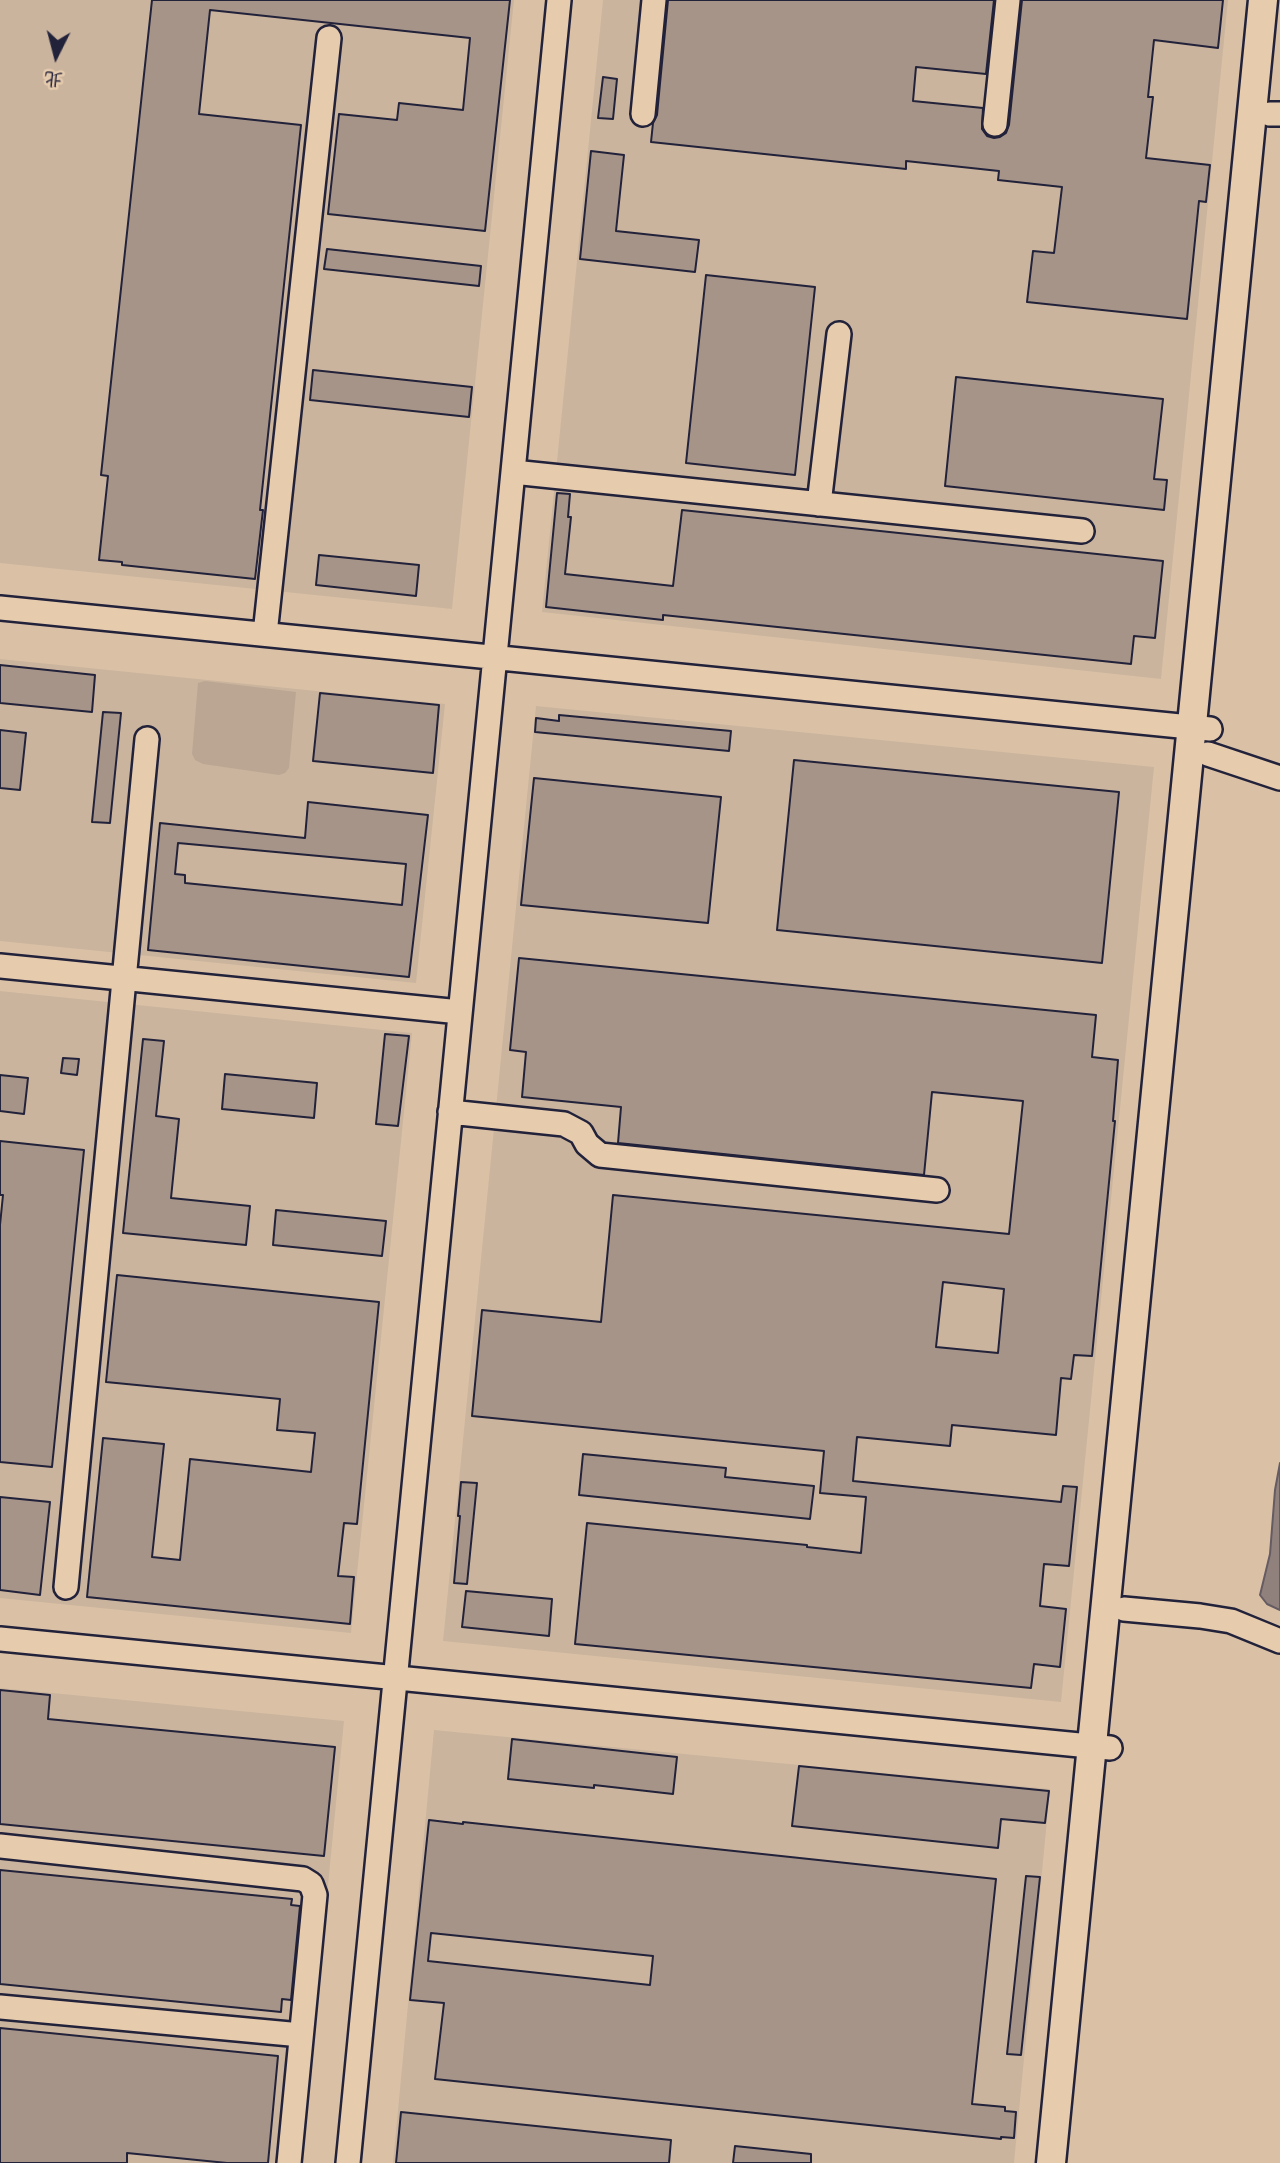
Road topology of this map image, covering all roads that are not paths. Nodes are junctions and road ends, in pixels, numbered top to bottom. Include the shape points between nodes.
1 (559, 0) edge
2 (654, 0) edge
3 (1008, 0) edge
4 (1262, 0) edge
5 (1280, 6) edge
6 (329, 38) dead end
7 (643, 114) dead end
8 (1275, 114) edge
9 (995, 124) dead end
10 (839, 334) dead end
11 (513, 472) junction
12 (819, 504) junction
13 (1082, 531) dead end
14 (0, 608) edge
15 (265, 634) junction
16 (495, 657) junction
17 (1203, 737) junction
18 (147, 739) dead end
19 (1280, 778) edge
20 (0, 965) edge
21 (124, 978) junction
22 (460, 1012) junction
23 (450, 1112) junction
24 (937, 1191) dead end
25 (66, 1587) dead end
26 (1124, 1609) junction
27 (0, 1639) edge
28 (1280, 1641) edge
29 (395, 1678) junction
30 (1101, 1747) junction
31 (0, 1846) edge
32 (0, 2007) edge
33 (302, 2035) junction
34 (289, 2163) edge
35 (348, 2163) edge
36 (1051, 2163) edge
37 (1069, 2163) edge

1 - 11 street
2 - 7 street
3 - 9 street
4 - 17 main road
5 - 8 main road
6 - 15 street
8 - 17 main road
10 - 12 street
11 - 12 street
11 - 16 street
12 - 13 street
14 - 15 street
15 - 16 street
16 - 17 street
16 - 22 street
17 - 19 street
17 - 26 main road
17 - 30 main road
18 - 21 street
20 - 21 street
21 - 22 street
21 - 25 street
22 - 23 street
23 - 24 street via 564,1124 581,1133 600,1155
23 - 29 street
26 - 28 street via 1231,1621
26 - 30 main road
27 - 29 street
29 - 30 street
29 - 35 street
30 - 36 main road
30 - 37 main road
31 - 33 street via 303,1879 311,1884 315,1895
32 - 33 street
33 - 34 street

